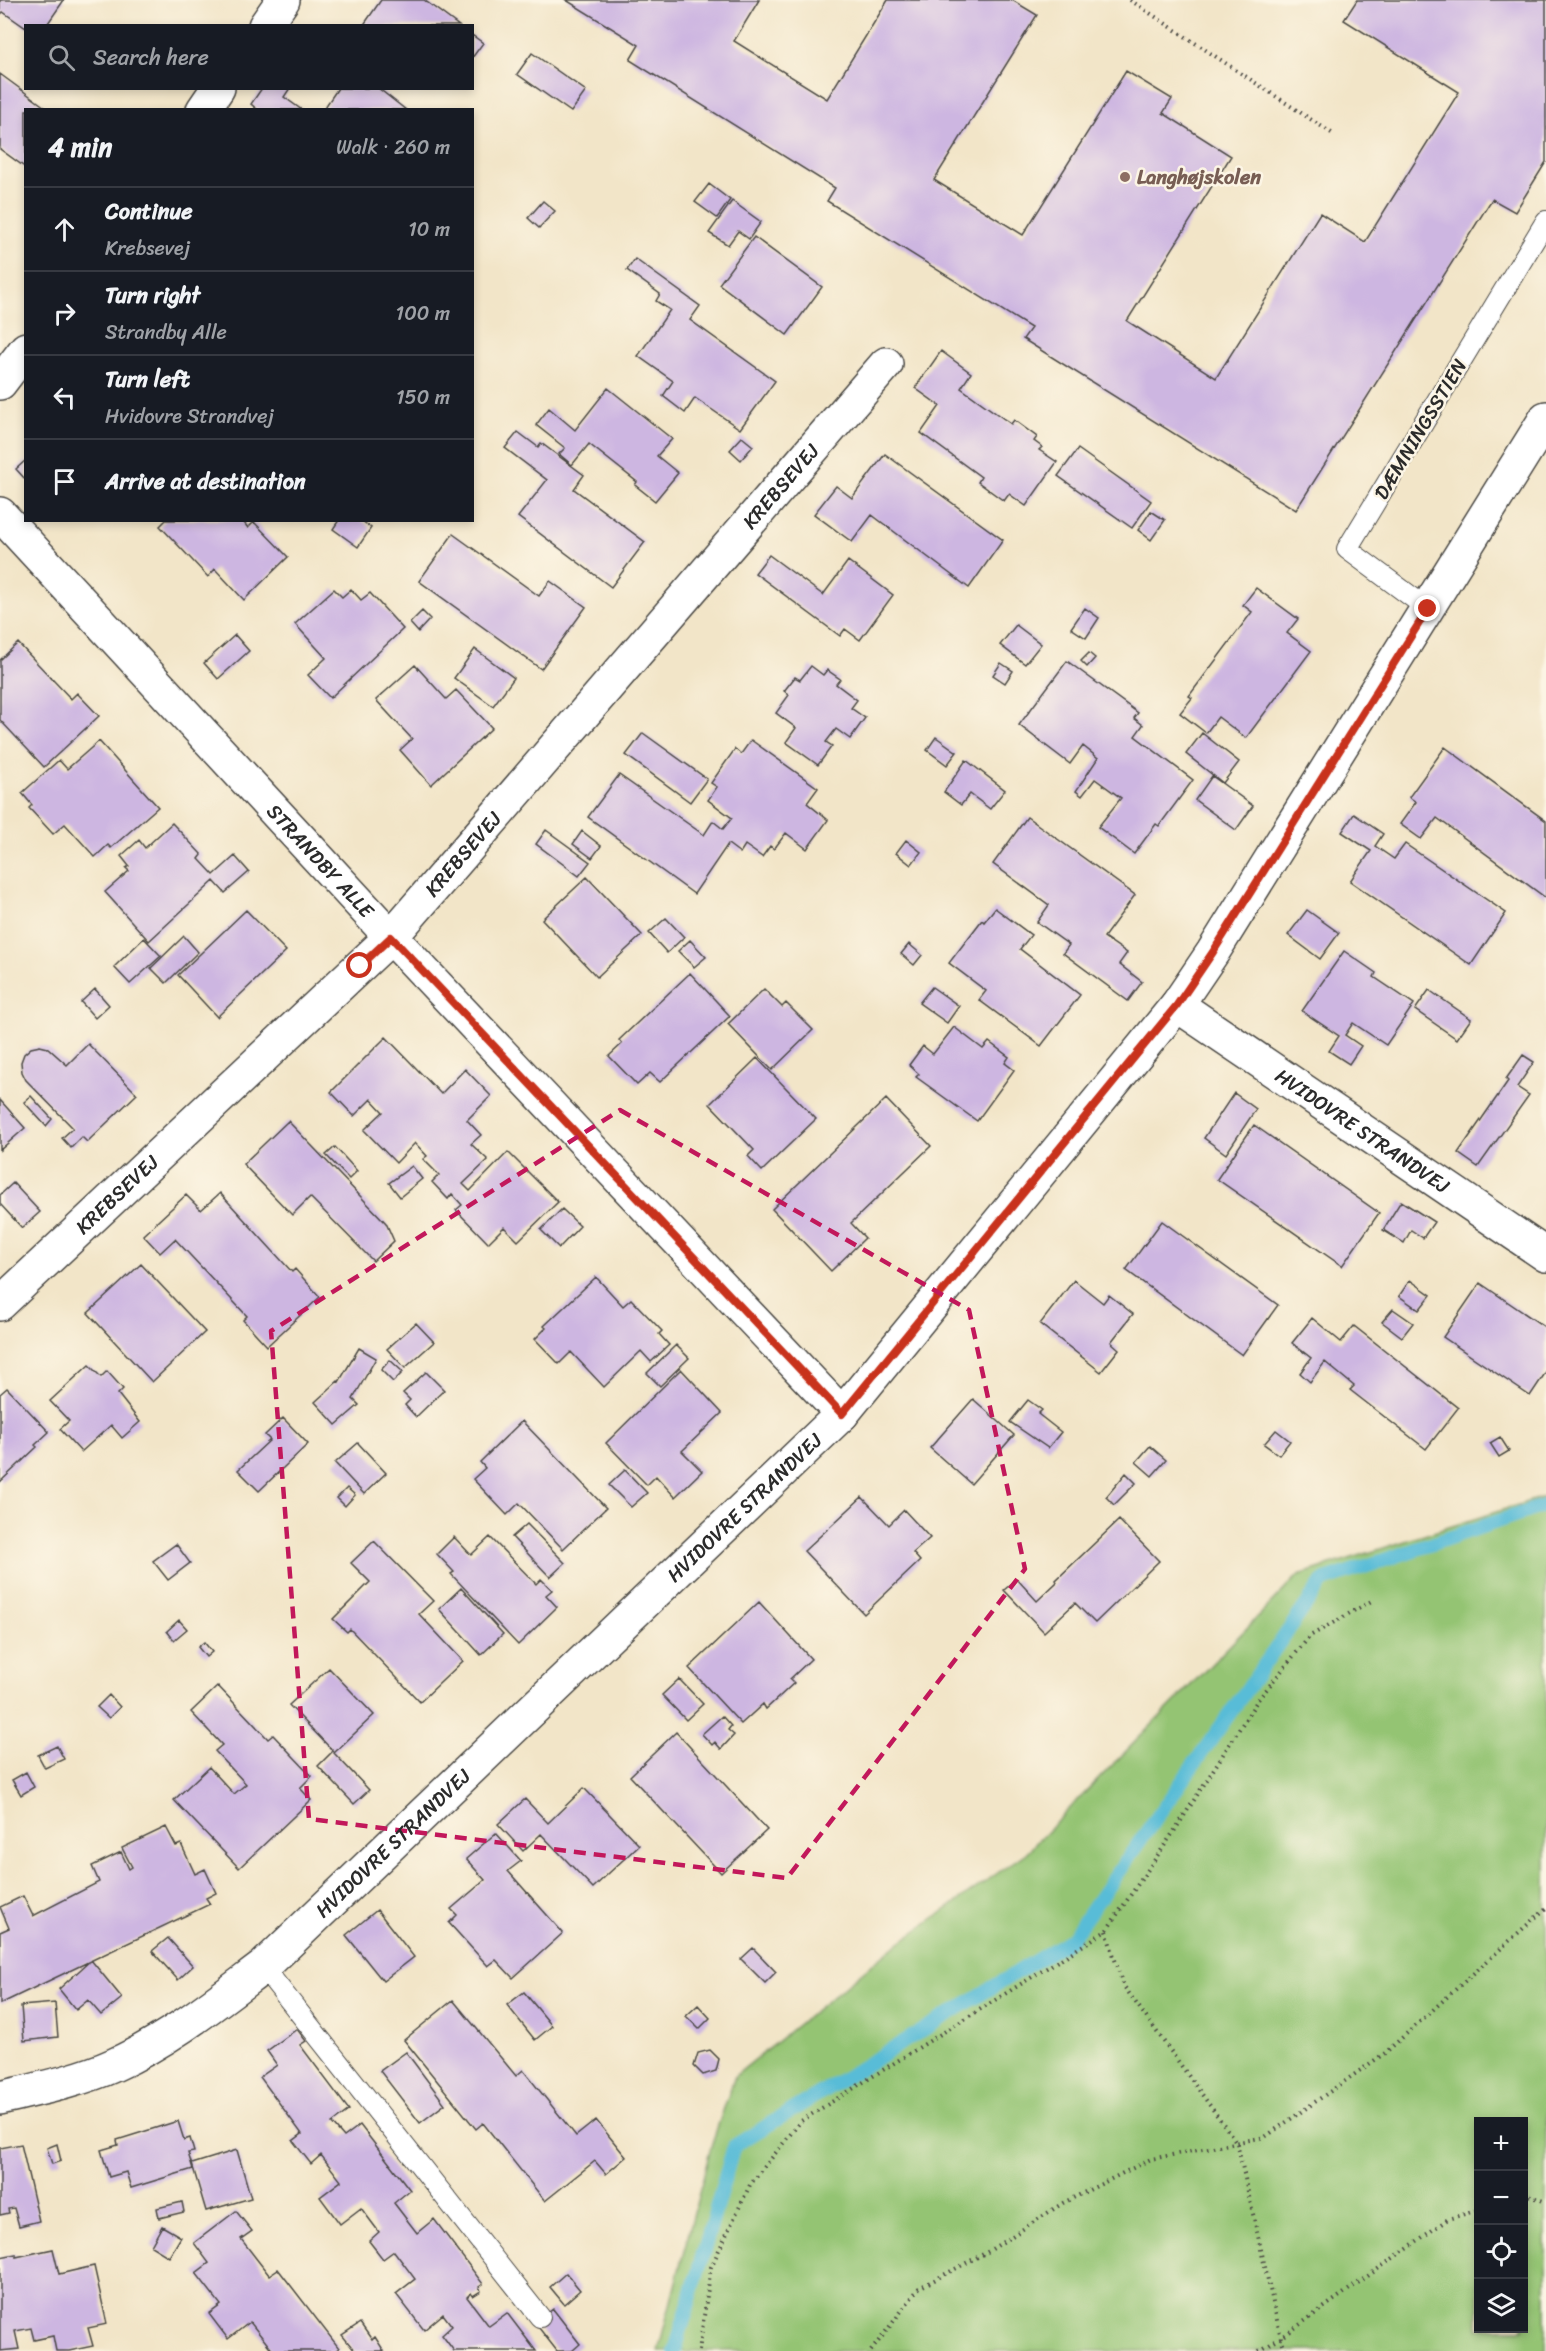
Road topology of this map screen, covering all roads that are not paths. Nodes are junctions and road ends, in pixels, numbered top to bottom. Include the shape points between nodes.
1 (283, 0) edge
2 (266, 24) edge
3 (217, 90) edge
4 (204, 108) edge
5 (1546, 221) edge
6 (24, 352) edge
7 (886, 364) dead end
8 (0, 383) edge
9 (1546, 418) edge
10 (0, 514) edge
11 (1428, 609) junction
12 (391, 937) junction
13 (1177, 1005) junction
14 (1546, 1255) edge
15 (0, 1304) edge
16 (842, 1414) junction
17 (263, 1966) junction
18 (0, 2098) edge
19 (540, 2317) dead end

1 - 2 street
3 - 4 street
5 - 11 lane, DÆMNINGSSTIEN via 1347,549
6 - 8 street
7 - 12 street, KREBSEVEJ
9 - 11 street, HVIDOVRE STRANDVEJ
10 - 12 street, STRANDBY ALLE
11 - 13 street, HVIDOVRE STRANDVEJ
12 - 15 street, KREBSEVEJ
12 - 16 street, STRANDBY ALLE
13 - 14 street, HVIDOVRE STRANDVEJ
13 - 16 street, HVIDOVRE STRANDVEJ
16 - 17 street, HVIDOVRE STRANDVEJ
17 - 18 street, HVIDOVRE STRANDVEJ via 187,2025 112,2066
17 - 19 lane

